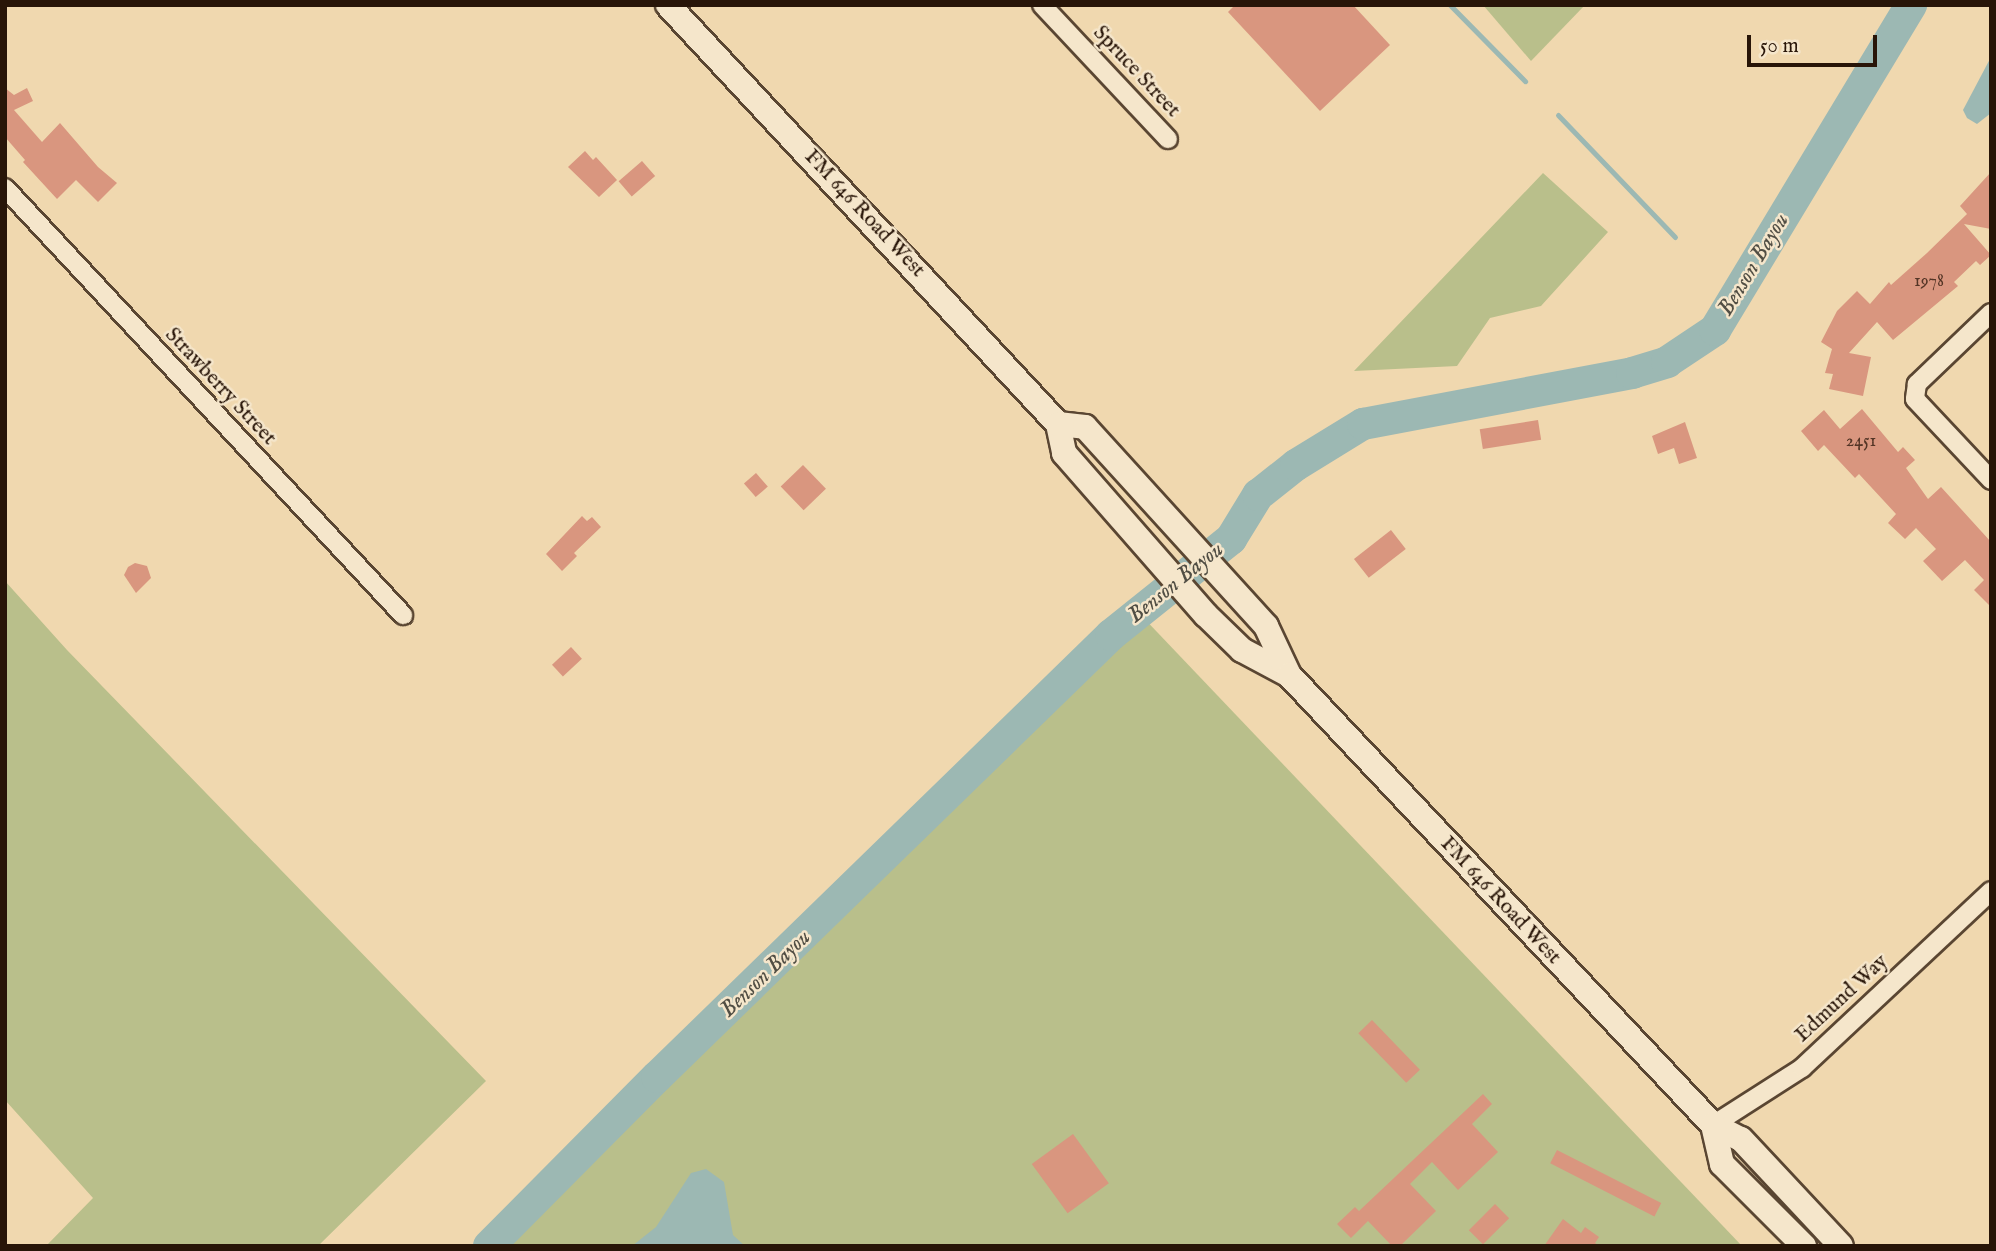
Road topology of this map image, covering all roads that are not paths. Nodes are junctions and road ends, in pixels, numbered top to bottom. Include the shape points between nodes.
1 (1042, 5) edge
2 (676, 8) edge
3 (1168, 139) dead end
4 (5, 188) edge
5 (1991, 313) edge
6 (1058, 424) junction
7 (1991, 480) edge
8 (403, 615) dead end
9 (1289, 675) junction
10 (1991, 891) edge
11 (1713, 1125) junction
12 (1804, 1246) edge
13 (1841, 1246) edge

1 - 3 street, Spruce Street
2 - 6 main road, FM 646 Road West
4 - 8 street, Strawberry Street
5 - 7 street via 1917,384 1915,399
6 - 9 main road, FM 646 Road West via 1063,453 1206,615 1242,650
6 - 9 main road, FM 646 Road West via 1085,427 1182,531 1266,626
9 - 11 main road, FM 646 Road West
10 - 11 street, Edmund Way via 1802,1068
11 - 12 main road via 1722,1164
11 - 13 main road, FM 646 Road West via 1741,1139

